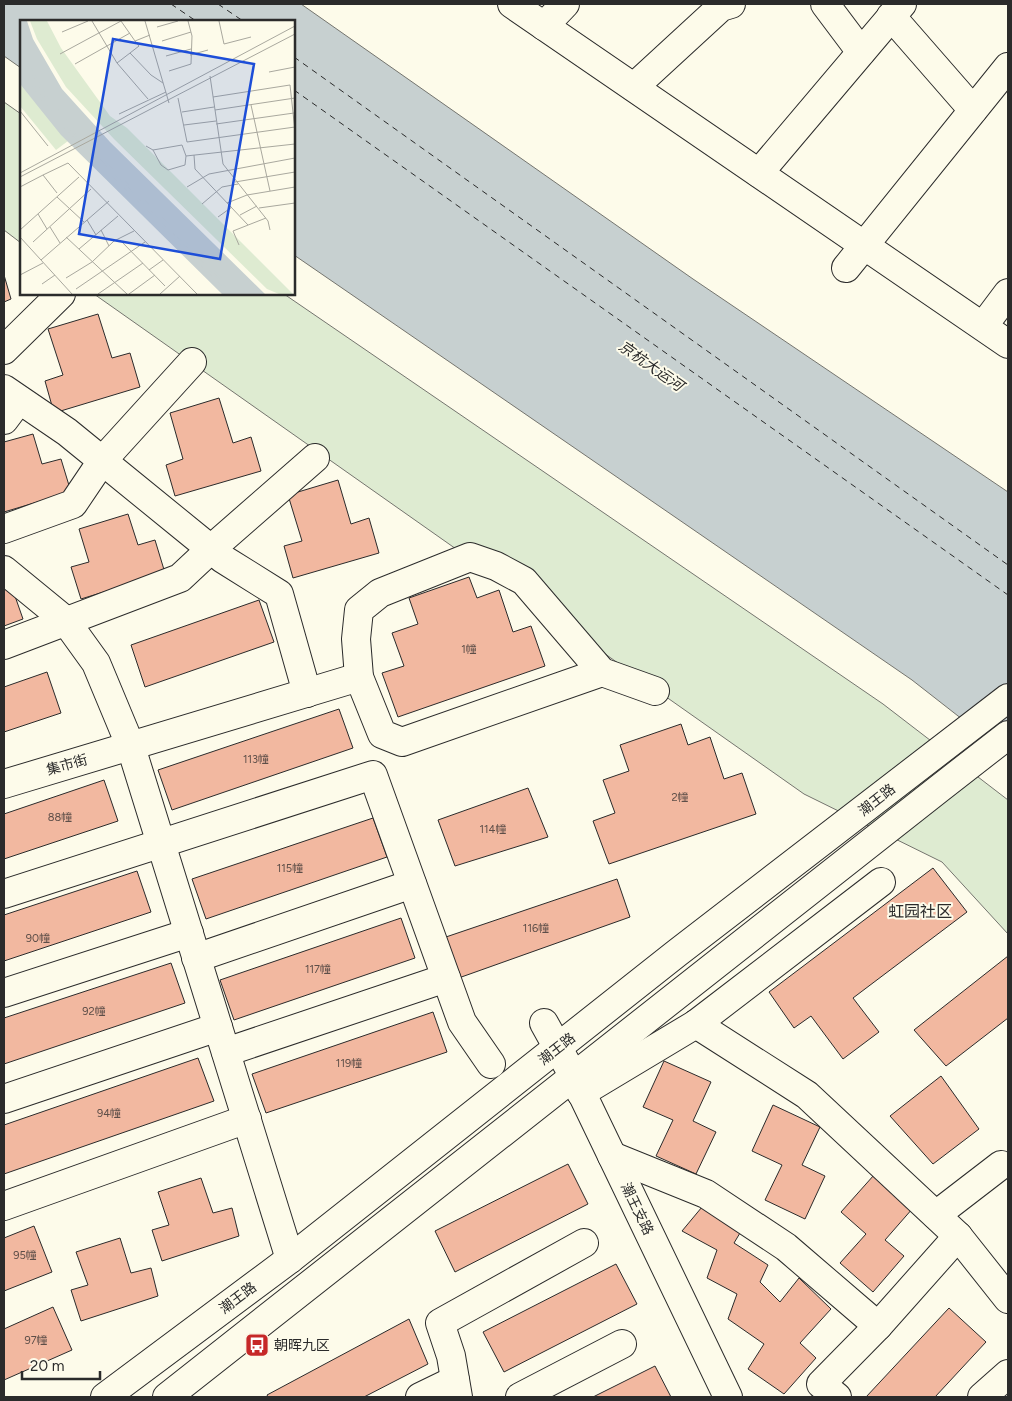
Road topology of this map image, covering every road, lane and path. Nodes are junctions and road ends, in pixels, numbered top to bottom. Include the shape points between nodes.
1 (512, 4) edge
2 (565, 4) edge
3 (825, 4) edge
4 (723, 5) edge
5 (896, 10) edge
6 (544, 26) junction
7 (861, 52) junction
8 (1008, 67) edge
9 (634, 87) junction
10 (1000, 94) edge
11 (973, 110) junction
12 (760, 173) junction
13 (865, 245) junction
14 (846, 268) dead end
15 (1008, 293) edge
16 (60, 295) edge
17 (984, 325) junction
18 (1008, 344) edge
19 (4, 350) edge
20 (192, 362) dead end
21 (9, 403) edge
22 (316, 458) dead end
23 (102, 461) junction
24 (4, 529) edge
25 (211, 549) junction
26 (4, 570) edge
27 (65, 620) junction
28 (4, 645) edge
29 (602, 672) junction
30 (359, 676) junction
31 (655, 690) dead end
32 (307, 693) junction
33 (1008, 698) edge
34 (1008, 735) edge
35 (131, 747) junction
36 (4, 784) edge
37 (161, 844) junction
38 (881, 882) dead end
39 (412, 884) junction
40 (4, 894) edge
41 (192, 945) junction
42 (446, 978) junction
43 (4, 993) edge
44 (544, 1023) dead end
45 (696, 1024) junction
46 (218, 1026) junction
47 (558, 1048) junction
48 (226, 1052) junction
49 (491, 1064) dead end
50 (577, 1085) junction
51 (4, 1099) edge
52 (247, 1119) junction
53 (612, 1156) junction
54 (1001, 1164) dead end
55 (4, 1206) edge
56 (936, 1215) junction
57 (958, 1236) junction
58 (584, 1243) dead end
59 (290, 1259) junction
60 (1008, 1299) edge
61 (878, 1326) junction
62 (622, 1344) dead end
63 (1008, 1374) edge
64 (456, 1389) edge
65 (105, 1397) edge
66 (166, 1397) edge
67 (420, 1397) edge
68 (520, 1397) edge
69 (728, 1397) edge
70 (837, 1397) edge
71 (982, 1397) edge

1 - 6 main road
2 - 6 main road
3 - 7 main road
4 - 9 main road
5 - 7 main road
5 - 11 main road
6 - 9 main road
7 - 12 main road
8 - 10 main road
9 - 12 main road
10 - 11 main road
11 - 13 main road
12 - 13 main road
13 - 14 main road
13 - 17 main road
15 - 17 main road
16 - 19 main road
17 - 18 main road
20 - 23 main road
21 - 23 main road via 67,432
22 - 25 main road
23 - 24 main road via 74,504
23 - 25 main road
25 - 27 main road via 180,578
25 - 32 main road via 279,594
26 - 27 main road
27 - 28 main road
27 - 35 main road via 96,663
29 - 30 main road via 402,742 382,734
29 - 30 main road via 524,581 470,557 380,593 359,610 356,639
29 - 31 main road
30 - 32 main road, 集市街
32 - 35 main road, 集市街
33 - 47 main road, 潮王路
34 - 50 main road via 700,975
35 - 36 main road, 集市街
35 - 37 main road
37 - 39 main road via 373,775
37 - 40 main road
37 - 41 main road
38 - 45 main road
39 - 41 main road
39 - 42 main road
41 - 43 main road
41 - 46 main road
42 - 48 main road
42 - 49 main road via 462,1022
44 - 47 main road, 潮王支路
45 - 50 main road
45 - 56 main road via 807,1095
46 - 48 main road
46 - 51 main road
47 - 50 main road, 潮王支路
47 - 59 main road, 潮王路
48 - 52 main road
50 - 53 main road, 潮王支路
50 - 66 main road
52 - 55 main road
52 - 59 main road
53 - 61 main road via 706,1194 786,1246
53 - 69 main road, 潮王支路
54 - 56 main road
56 - 57 main road
57 - 60 main road
57 - 61 main road
58 - 64 main road via 440,1323 451,1356
59 - 65 main road, 潮王路
61 - 70 main road via 821,1384
62 - 68 main road
63 - 71 main road
64 - 67 main road

